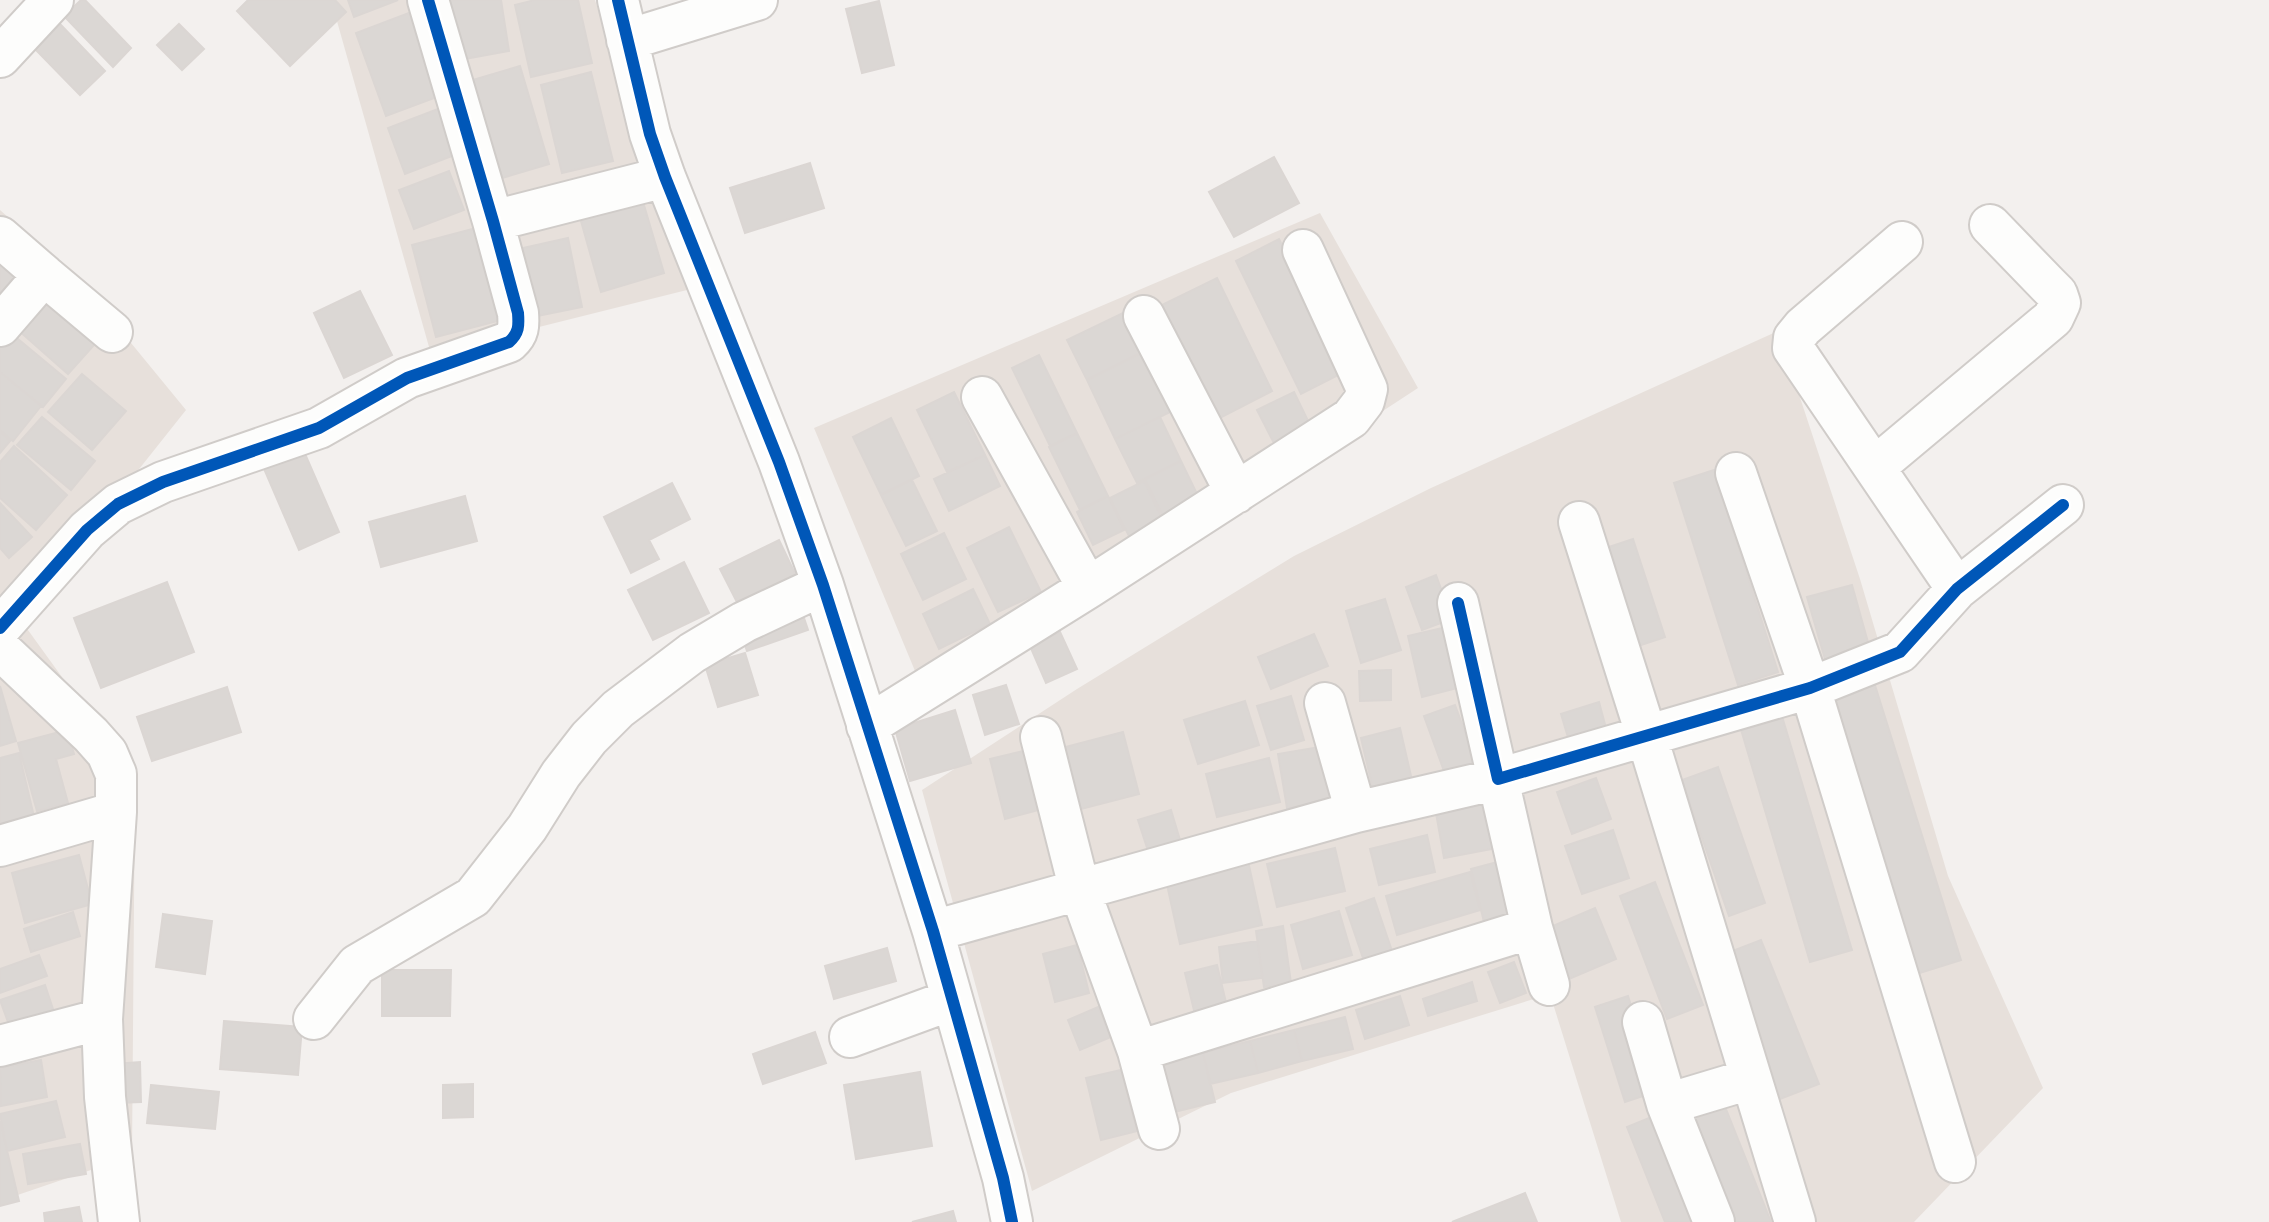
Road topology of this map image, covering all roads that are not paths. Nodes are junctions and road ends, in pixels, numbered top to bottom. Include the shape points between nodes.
1 (53, 0) edge
2 (428, 0) edge
3 (618, 0) edge
4 (757, 0) edge
5 (627, 40) junction
6 (0, 57) edge
7 (665, 177) junction
8 (493, 221) junction
9 (1990, 225) dead end
10 (0, 237) edge
11 (1902, 242) dead end
12 (1303, 250) dead end
13 (44, 275) junction
14 (1144, 316) dead end
15 (0, 326) edge
16 (112, 332) dead end
17 (982, 397) dead end
18 (1875, 467) junction
19 (1736, 473) dead end
20 (1236, 493) junction
21 (2063, 505) dead end
22 (1579, 522) dead end
23 (823, 585) junction
24 (1088, 588) junction
25 (1957, 589) junction
26 (1458, 603) dead end
27 (1, 646) edge
28 (1810, 688) junction
29 (1325, 703) dead end
30 (867, 726) junction
31 (1041, 737) dead end
32 (1647, 737) junction
33 (1498, 779) junction
34 (116, 812) junction
35 (1356, 812) junction
36 (0, 846) edge
37 (1080, 891) junction
38 (1532, 928) junction
39 (933, 931) junction
40 (1549, 985) dead end
41 (951, 1000) junction
42 (102, 1019) junction
43 (314, 1019) dead end
44 (1643, 1022) dead end
45 (850, 1037) dead end
46 (0, 1046) edge
47 (1138, 1051) junction
48 (1750, 1079) junction
49 (1667, 1104) junction
50 (1159, 1129) dead end
51 (1955, 1162) dead end
52 (119, 1222) edge
53 (1012, 1222) edge
54 (1714, 1222) edge
55 (1795, 1222) edge

1 - 6 street
2 - 8 street
3 - 5 street
4 - 5 street
5 - 7 street
7 - 8 street
7 - 23 street
8 - 27 street via 518,313 516,336 407,378 319,428 163,482 118,504 87,530
9 - 18 street via 2057,294 2060,303 2053,318
10 - 13 street
11 - 18 street via 1794,338 1793,348
12 - 20 street via 1367,389 1364,401 1351,418
13 - 15 street
13 - 16 street
14 - 20 street
17 - 24 street
18 - 25 street
19 - 28 street
20 - 24 street
21 - 25 street
22 - 32 street
23 - 30 street
23 - 43 street via 692,653 618,709 561,774 473,897 357,965
24 - 30 street
25 - 28 street via 1900,652
26 - 33 street
27 - 34 street via 107,753 116,774
28 - 32 street
28 - 51 street
29 - 35 street
30 - 39 street
31 - 37 street
32 - 33 street
32 - 48 street
33 - 35 street
33 - 38 street
34 - 36 street
34 - 42 street
35 - 37 street
37 - 39 street
37 - 47 street
38 - 40 street
38 - 47 street
39 - 41 street
41 - 45 street
41 - 53 street
42 - 46 street
42 - 52 street
44 - 49 street
47 - 50 street
48 - 49 street
48 - 55 street
49 - 54 street

